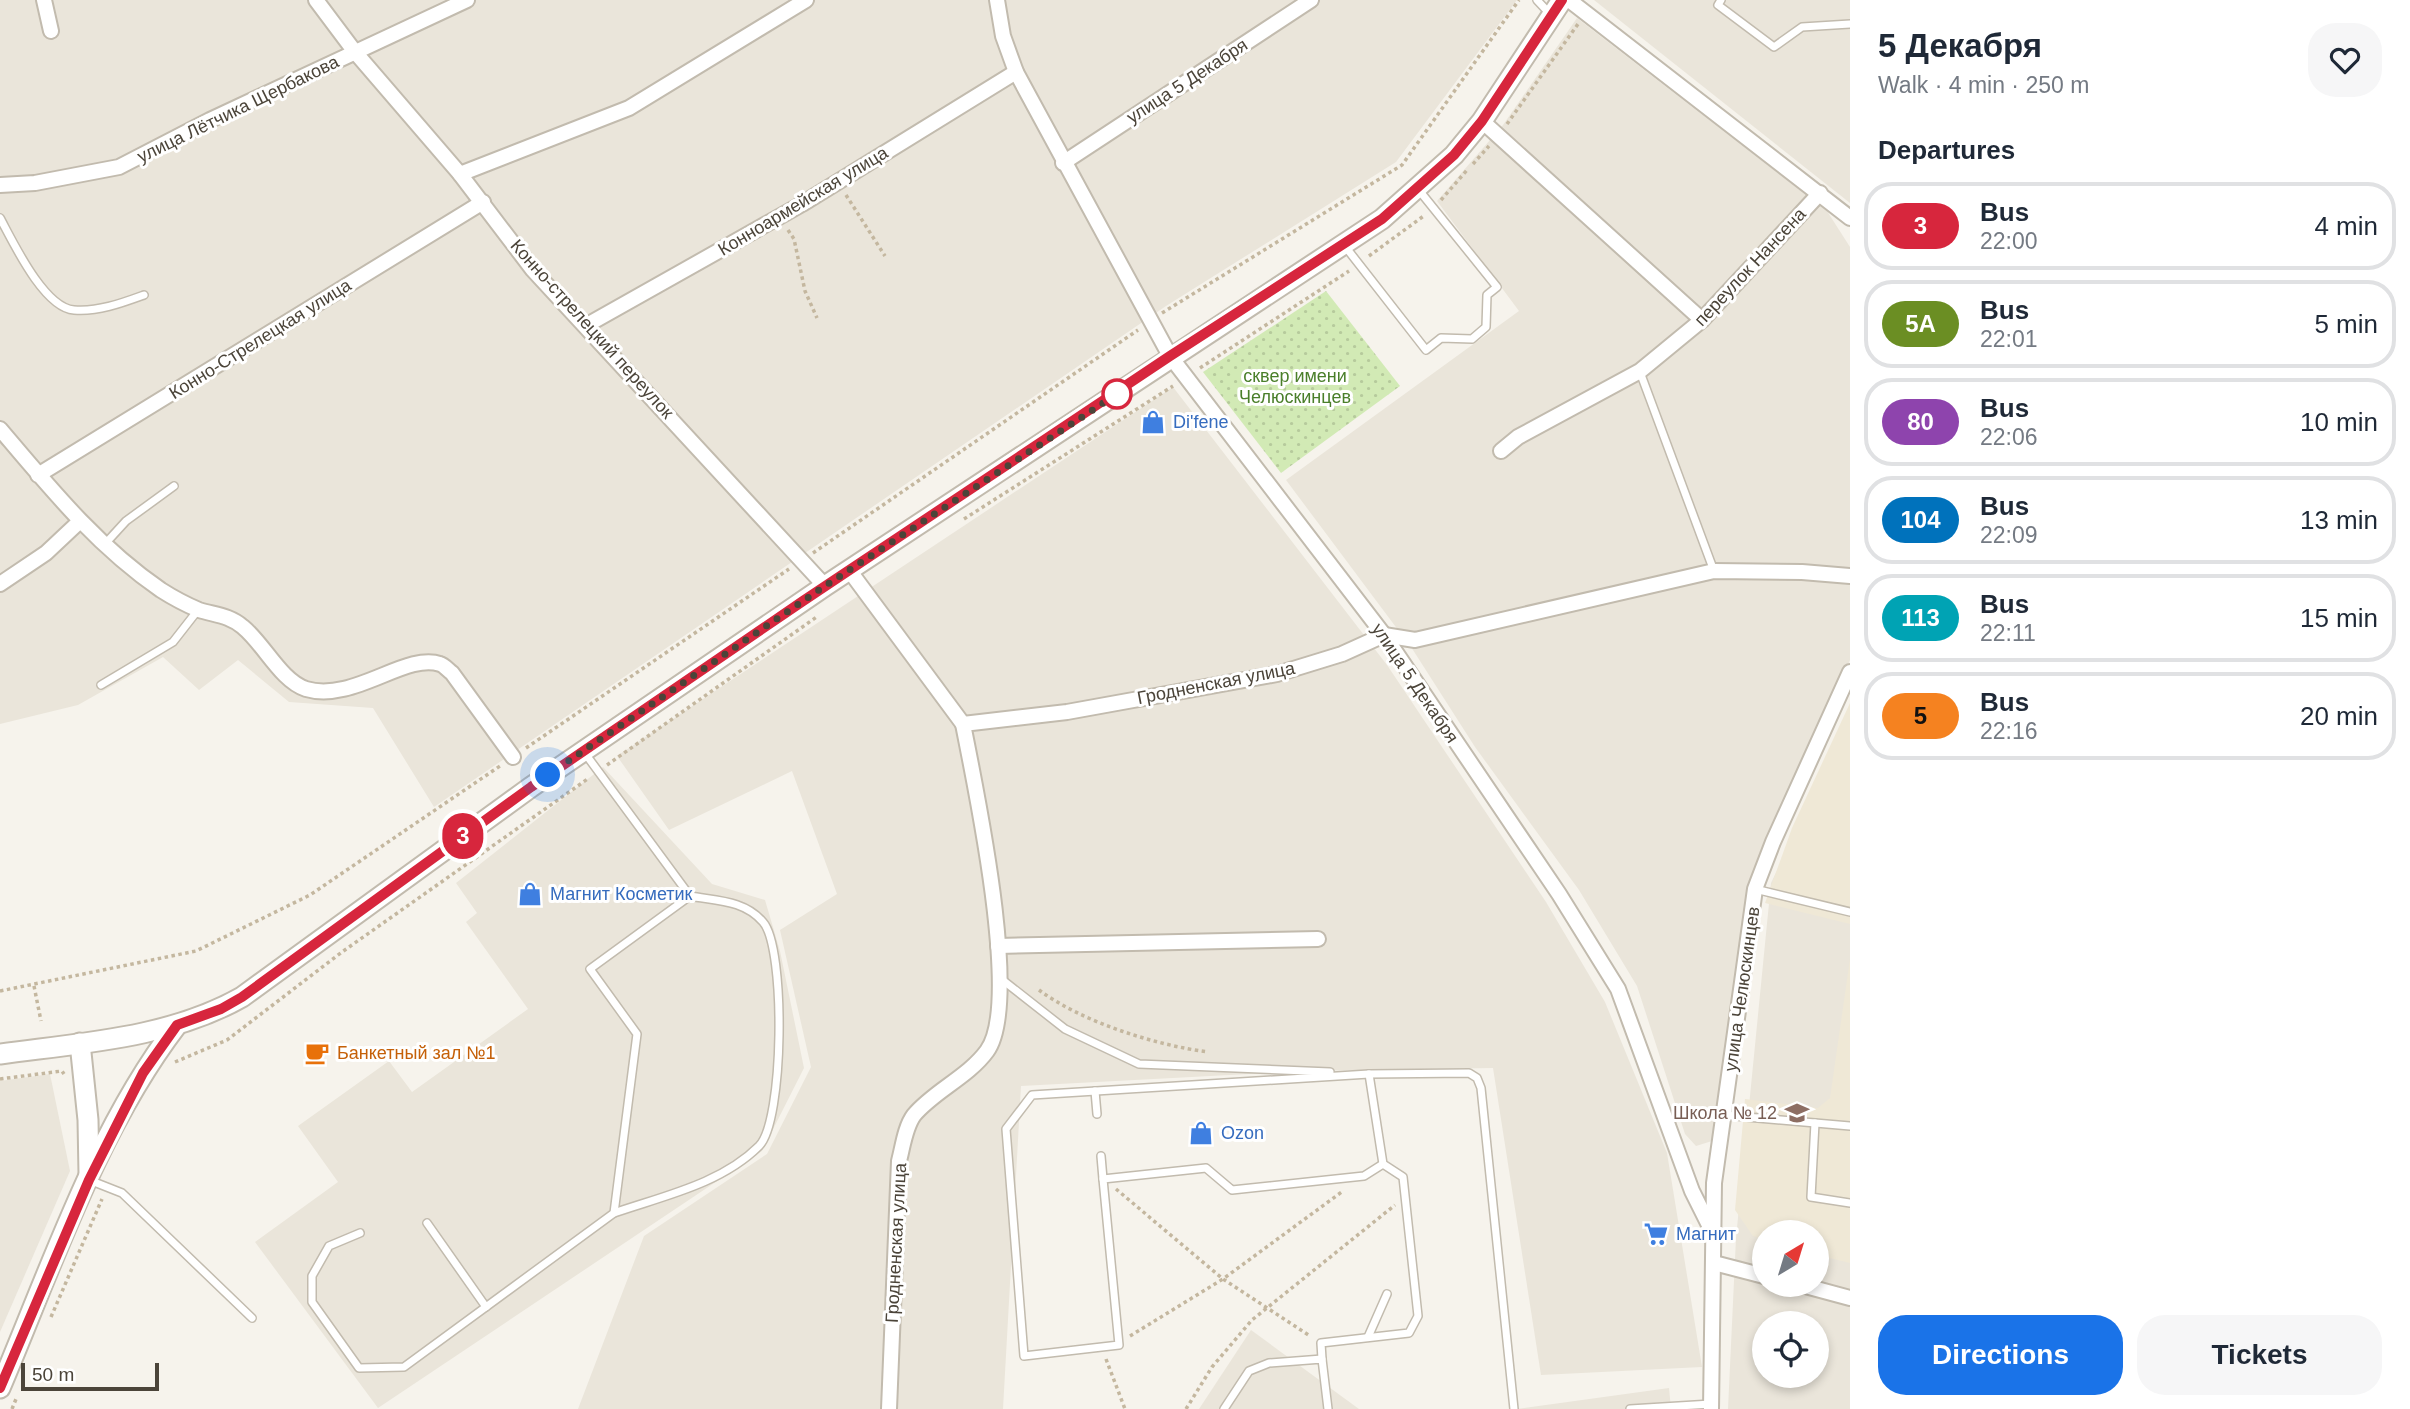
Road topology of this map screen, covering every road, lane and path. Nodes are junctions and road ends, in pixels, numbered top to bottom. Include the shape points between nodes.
1 (44, 0) edge
2 (316, 0) edge
3 (467, 0) edge
4 (806, 0) edge
5 (997, 0) edge
6 (1311, 0) edge
7 (1519, 0) edge
8 (1537, 0) edge
9 (1569, 0) edge
10 (1721, 0) edge
11 (1557, 8) edge
12 (1586, 13) junction
13 (1850, 23) edge
14 (51, 31) dead end
15 (355, 52) junction
16 (1016, 72) junction
17 (1482, 121) junction
18 (1498, 136) junction
19 (1063, 163) junction
20 (460, 174) junction
21 (838, 181) junction
22 (0, 185) edge
23 (1418, 189) junction
24 (1820, 193) junction
25 (482, 202) junction
26 (1434, 208) junction
27 (778, 217) junction
28 (0, 218) edge
29 (1850, 218) edge
30 (1343, 245) junction
31 (885, 256) dead end
32 (1359, 265) junction
33 (144, 295) dead end
34 (817, 318) dead end
35 (1702, 320) junction
36 (1150, 322) junction
37 (587, 325) junction
38 (1170, 356) junction
39 (1640, 371) junction
40 (1184, 378) junction
41 (0, 429) edge
42 (1501, 451) dead end
43 (38, 475) junction
44 (174, 486) dead end
45 (79, 522) junction
46 (953, 526) dead end
47 (104, 545) junction
48 (802, 561) junction
49 (849, 570) junction
50 (1714, 571) junction
51 (1850, 576) edge
52 (0, 584) edge
53 (825, 586) junction
54 (198, 610) junction
55 (827, 610) dead end
56 (1384, 635) junction
57 (1850, 672) edge
58 (101, 685) dead end
59 (963, 724) junction
60 (583, 751) junction
61 (513, 757) junction
62 (598, 771) junction
63 (1755, 889) junction
64 (690, 895) junction
65 (1850, 912) edge
66 (1318, 939) dead end
67 (998, 946) junction
68 (999, 976) junction
69 (34, 986) junction
70 (1036, 988) dead end
71 (0, 991) edge
72 (41, 1021) dead end
73 (177, 1025) junction
74 (80, 1043) junction
75 (1212, 1053) dead end
76 (0, 1054) edge
77 (167, 1065) dead end
78 (50, 1072) dead end
79 (1369, 1074) junction
80 (0, 1079) edge
81 (1095, 1091) junction
82 (1097, 1114) dead end
83 (1724, 1115) junction
84 (1815, 1123) junction
85 (1850, 1126) edge
86 (1101, 1156) dead end
87 (1383, 1164) junction
88 (1364, 1176) junction
89 (1103, 1179) junction
90 (99, 1183) junction
91 (1405, 1197) junction
92 (1850, 1203) edge
93 (614, 1213) junction
94 (428, 1223) dead end
95 (360, 1233) dead end
96 (1713, 1233) junction
97 (1714, 1263) junction
98 (1752, 1273) edge
99 (1223, 1279) junction
100 (1829, 1292) edge
101 (1387, 1294) dead end
102 (1850, 1298) edge
103 (486, 1307) junction
104 (1268, 1308) junction
105 (252, 1318) dead end
106 (49, 1322) dead end
107 (1368, 1337) junction
108 (1119, 1343) junction
109 (1321, 1343) junction
110 (1102, 1347) junction
111 (1322, 1359) junction
112 (9, 1392) edge
113 (1711, 1406) edge
114 (12, 1409) edge
115 (888, 1409) edge
116 (1125, 1409) edge
117 (1186, 1409) edge
118 (1224, 1409) edge
119 (1328, 1409) edge
120 (1514, 1409) edge
121 (1630, 1409) edge

1 - 14 street
2 - 15 street, Конно-стрелецкий переулок
3 - 15 street, улица Лётчика Щербакова
4 - 20 street via 629,108
5 - 16 street, улица 5 Декабря via 1003,37
6 - 19 street, улица 5 Декабря
7 - 36 path via 1402,166
8 - 11 lane
9 - 12 street, переулок Нансена
10 - 13 lane via 1718,5 1774,47 1802,27
11 - 17 street
12 - 18 path
12 - 24 street, переулок Нансена
15 - 20 street, Конно-стрелецкий переулок
15 - 22 street, улица Лётчика Щербакова via 119,167
16 - 19 street, улица 5 Декабря
16 - 21 street, Конноармейская улица
17 - 18 street
17 - 23 street
18 - 26 path
18 - 35 street
19 - 36 street, улица 5 Декабря
20 - 25 street, Конно-стрелецкий переулок
21 - 27 street, Конноармейская улица
21 - 31 path
23 - 26 lane
23 - 30 street
24 - 29 street, переулок Нансена
24 - 35 street, переулок Нансена
25 - 37 street, Конно-стрелецкий переулок via 534,270
25 - 43 street, Конно-Стрелецкая улица
26 - 32 path
26 - 32 lane via 1497,287 1487,295 1486,327 1472,339 1441,338 1426,350
27 - 34 path via 794,239 805,291
27 - 37 street, Конноармейская улица
28 - 33 lane via 27,267 51,297 71,310 105,308
30 - 32 lane
30 - 38 street
32 - 40 path
35 - 39 street, переулок Нансена
36 - 38 street, улица 5 Декабря
36 - 48 path
37 - 48 street, Конно-стрелецкий переулок
38 - 40 street, улица 5 Декабря
38 - 49 street
39 - 42 street, переулок Нансена via 1518,437
39 - 50 lane
40 - 46 path
40 - 56 street, улица 5 Декабря
41 - 43 street
43 - 45 street
44 - 47 lane via 126,521
45 - 47 street
45 - 52 street via 46,553
47 - 54 street via 163,591
48 - 53 street, Конно-стрелецкий переулок
48 - 61 path
49 - 53 street
49 - 59 street
50 - 51 street, Гродненская улица
50 - 56 street, Гродненская улица via 1415,639
53 - 60 street
54 - 58 lane via 173,642
54 - 61 street via 225,615 242,625 286,677 307,689 347,691 416,664 439,664 457,679
55 - 62 path
56 - 59 street, Гродненская улица via 1277,674 1067,712
56 - 96 street, улица 5 Декабря via 1618,989 1692,1191
57 - 63 street, улица Челюскинцев
59 - 67 street, Гродненская улица via 987,846
60 - 62 lane
60 - 73 street via 242,997
61 - 69 path via 310,895 196,951
62 - 64 lane
62 - 77 path via 342,952 227,1040
63 - 65 lane
63 - 83 street, улица Челюскинцев
64 - 93 lane via 590,969 637,1034
64 - 93 lane via 748,907 766,925 777,971 774,1113 761,1144 732,1168
66 - 67 street
67 - 68 street, Гродненская улица
68 - 79 lane via 1065,1029 1139,1064
68 - 115 street, Гродненская улица via 1000,1017 988,1050 914,1115 905,1137 899,1161
69 - 71 path
69 - 72 path
70 - 75 path via 1054,1002 1121,1030
73 - 74 street
73 - 90 street via 143,1073
74 - 76 street
74 - 90 street
78 - 80 path
79 - 81 lane
79 - 87 lane
79 - 120 lane via 1469,1073 1481,1088
81 - 82 lane
81 - 110 lane via 1032,1095 1006,1129 1024,1356
83 - 84 lane
83 - 96 street, улица Челюскинцев via 1714,1183
84 - 85 lane
84 - 92 lane via 1811,1198
86 - 89 lane
87 - 88 lane
87 - 91 lane via 1403,1177
88 - 89 lane via 1232,1190 1206,1168
88 - 99 path
89 - 99 path
89 - 108 lane
90 - 105 lane via 122,1193
90 - 106 path
90 - 112 street
91 - 104 path
91 - 107 lane via 1418,1316 1409,1333
93 - 103 lane
94 - 103 lane
95 - 103 lane via 329,1246 312,1276 312,1303 359,1368 404,1367
96 - 97 street, улица Челюскинцев
97 - 98 street
97 - 113 street, улица Челюскинцев
99 - 104 path
99 - 108 path
100 - 102 street
101 - 107 lane
104 - 109 path
104 - 117 path via 1212,1367
107 - 109 lane
108 - 110 lane
109 - 111 lane
110 - 116 path
111 - 118 lane via 1269,1363 1248,1371
111 - 119 lane
112 - 114 path
113 - 121 lane

